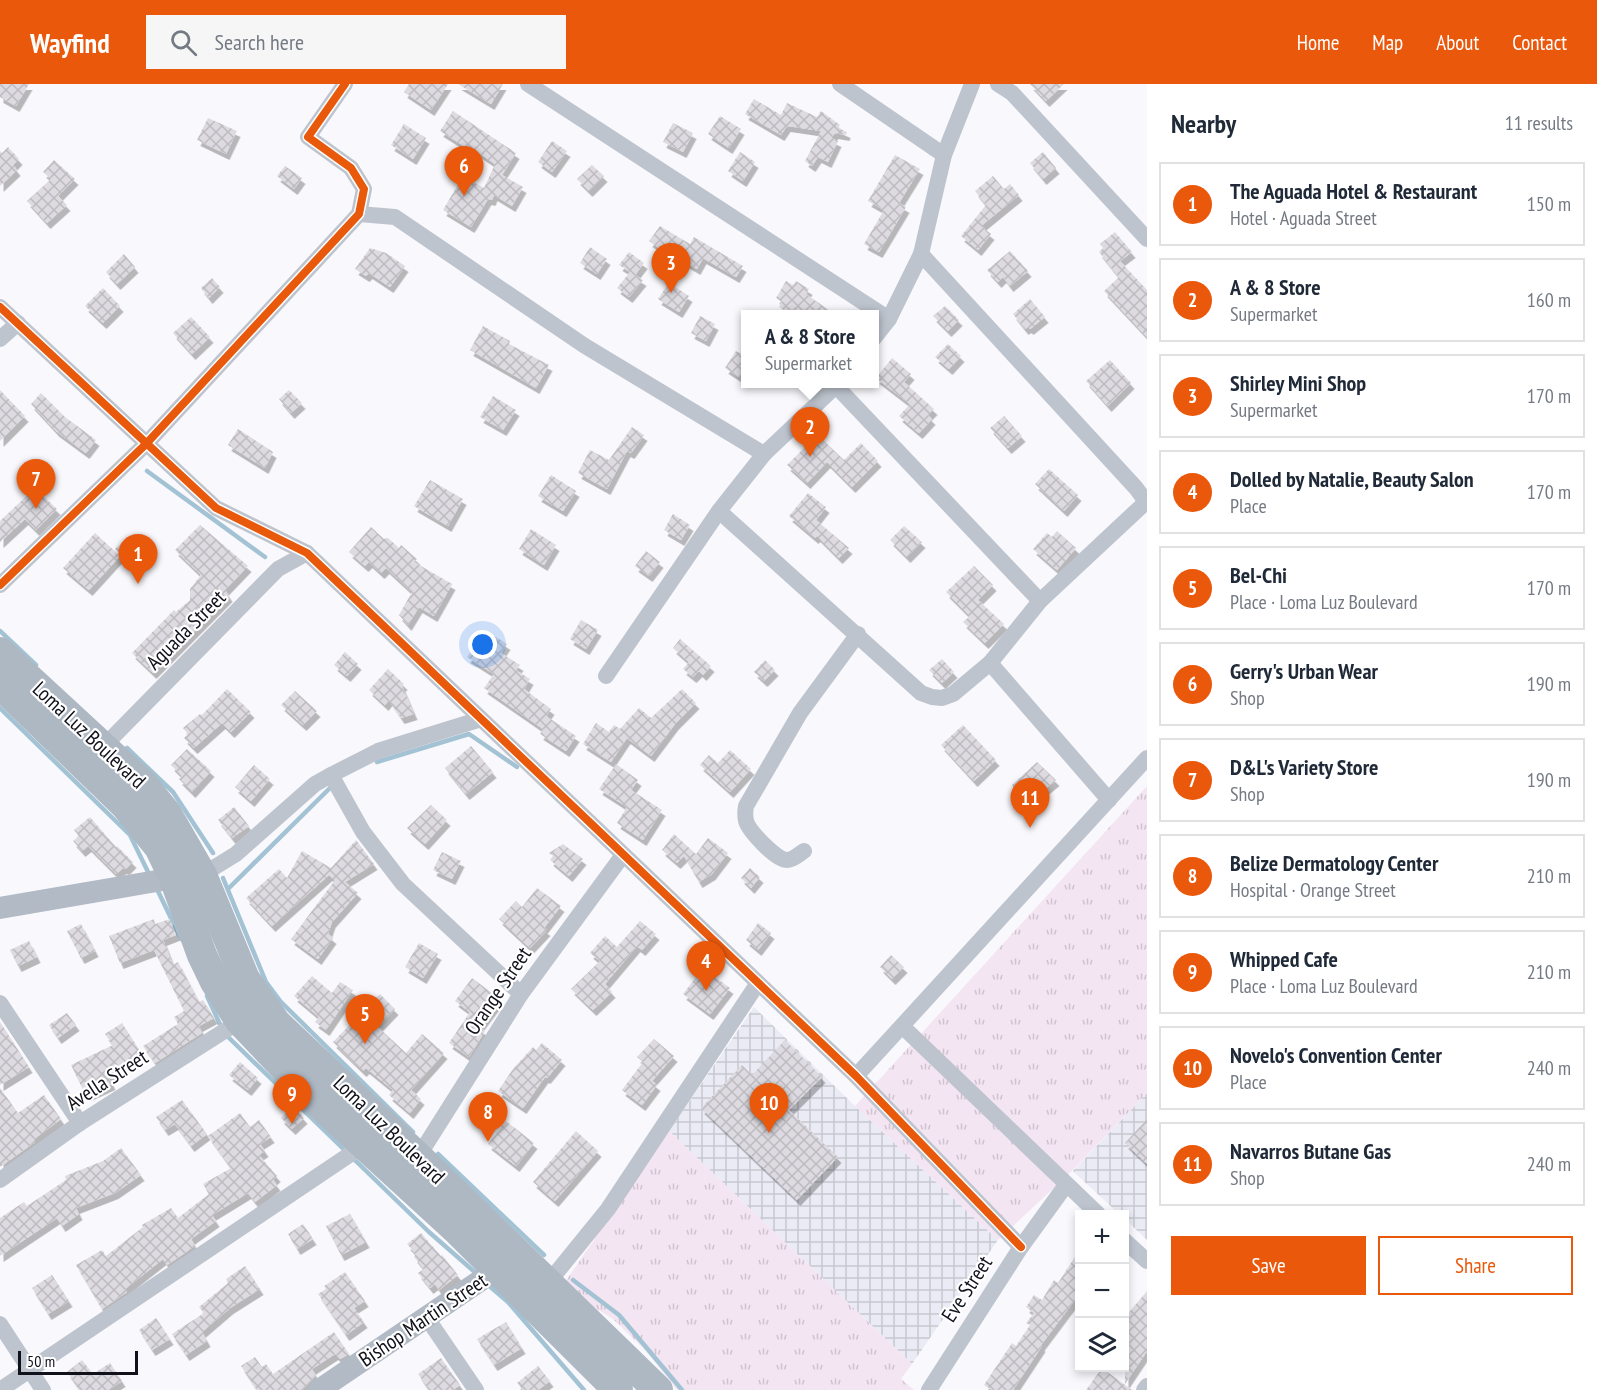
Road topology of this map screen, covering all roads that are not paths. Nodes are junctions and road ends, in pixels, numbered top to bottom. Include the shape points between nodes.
1 (345, 84) edge
2 (528, 84) edge
3 (840, 84) edge
4 (972, 84) edge
5 (998, 84) edge
6 (944, 155) junction
7 (359, 213) junction
8 (1147, 239) edge
9 (921, 255) junction
10 (0, 307) edge
11 (875, 310) edge
12 (879, 312) edge
13 (889, 319) junction
14 (18, 323) junction
15 (879, 332) edge
16 (0, 339) edge
17 (834, 388) edge
18 (840, 388) edge
19 (146, 444) junction
20 (764, 454) junction
21 (1144, 493) edge
22 (719, 511) junction
23 (307, 553) junction
24 (0, 585) edge
25 (1040, 601) junction
26 (858, 634) junction
27 (0, 652) edge
28 (990, 663) junction
29 (606, 676) dead end
30 (0, 684) edge
31 (481, 719) junction
32 (103, 747) junction
33 (1147, 758) edge
34 (331, 775) junction
35 (1109, 800) junction
36 (804, 850) dead end
37 (623, 855) junction
38 (188, 876) junction
39 (0, 908) edge
40 (758, 983) junction
41 (521, 994) junction
42 (0, 1003) edge
43 (240, 1021) junction
44 (903, 1027) junction
45 (856, 1076) junction
46 (80, 1124) junction
47 (362, 1143) junction
48 (418, 1158) junction
49 (0, 1180) edge
50 (1066, 1185) junction
51 (1093, 1210) edge
52 (1129, 1244) edge
53 (1021, 1247) junction
54 (1147, 1261) edge
55 (496, 1270) junction
56 (548, 1283) junction
57 (427, 1318) junction
58 (0, 1324) edge
59 (30, 1370) junction
60 (1147, 1386) edge
61 (0, 1390) edge
62 (44, 1390) edge
63 (319, 1390) edge
64 (476, 1390) edge
65 (618, 1390) edge
66 (658, 1390) edge
67 (929, 1390) edge
68 (1144, 1390) edge

1 - 7 street via 308,137 351,168 364,189
2 - 11 street
3 - 6 street
4 - 6 street
5 - 8 street via 1012,93
6 - 9 street
7 - 19 street
7 - 20 street via 395,217 585,346
9 - 13 street
9 - 21 street
10 - 14 street
12 - 13 street
13 - 15 street
14 - 16 street
14 - 19 street
17 - 20 street
18 - 25 street
19 - 23 street via 216,508
19 - 24 street
20 - 22 street
21 - 25 street
22 - 26 street
22 - 29 street
23 - 31 street
23 - 32 street, Aguada Street via 278,569
25 - 28 street
26 - 28 street via 921,693 932,697 953,694
26 - 36 street via 800,713 746,806 746,822 752,832 779,857 787,860
27 - 32 highway, Loma Luz Boulevard
28 - 35 street
30 - 38 highway, Loma Luz Boulevard via 126,806
31 - 34 street via 378,751
31 - 37 street
32 - 38 highway, Loma Luz Boulevard via 142,783 167,814
33 - 35 street
34 - 38 street via 315,784 236,854
34 - 41 street via 363,832 403,884
35 - 44 street
37 - 40 street
37 - 41 street, Orange Street
38 - 39 street
38 - 43 highway, Loma Luz Boulevard via 202,955
38 - 48 highway, Loma Luz Boulevard via 245,979 276,1023
40 - 45 street
40 - 56 street via 608,1209
41 - 48 street, Orange Street
42 - 46 street
43 - 46 street, Avella Street
43 - 47 highway, Loma Luz Boulevard
44 - 45 street
44 - 50 street
45 - 53 street
46 - 49 street, Avella Street
47 - 55 highway, Loma Luz Boulevard
47 - 59 street
48 - 56 highway, Loma Luz Boulevard
50 - 51 street
50 - 53 street, Eve Street
52 - 54 street
53 - 67 street, Eve Street
55 - 57 street, Bishop Martin Street
55 - 65 highway, Loma Luz Boulevard
56 - 66 highway, Loma Luz Boulevard
57 - 63 street, Bishop Martin Street
57 - 64 street
58 - 59 street
59 - 61 street
59 - 62 street
60 - 68 street

